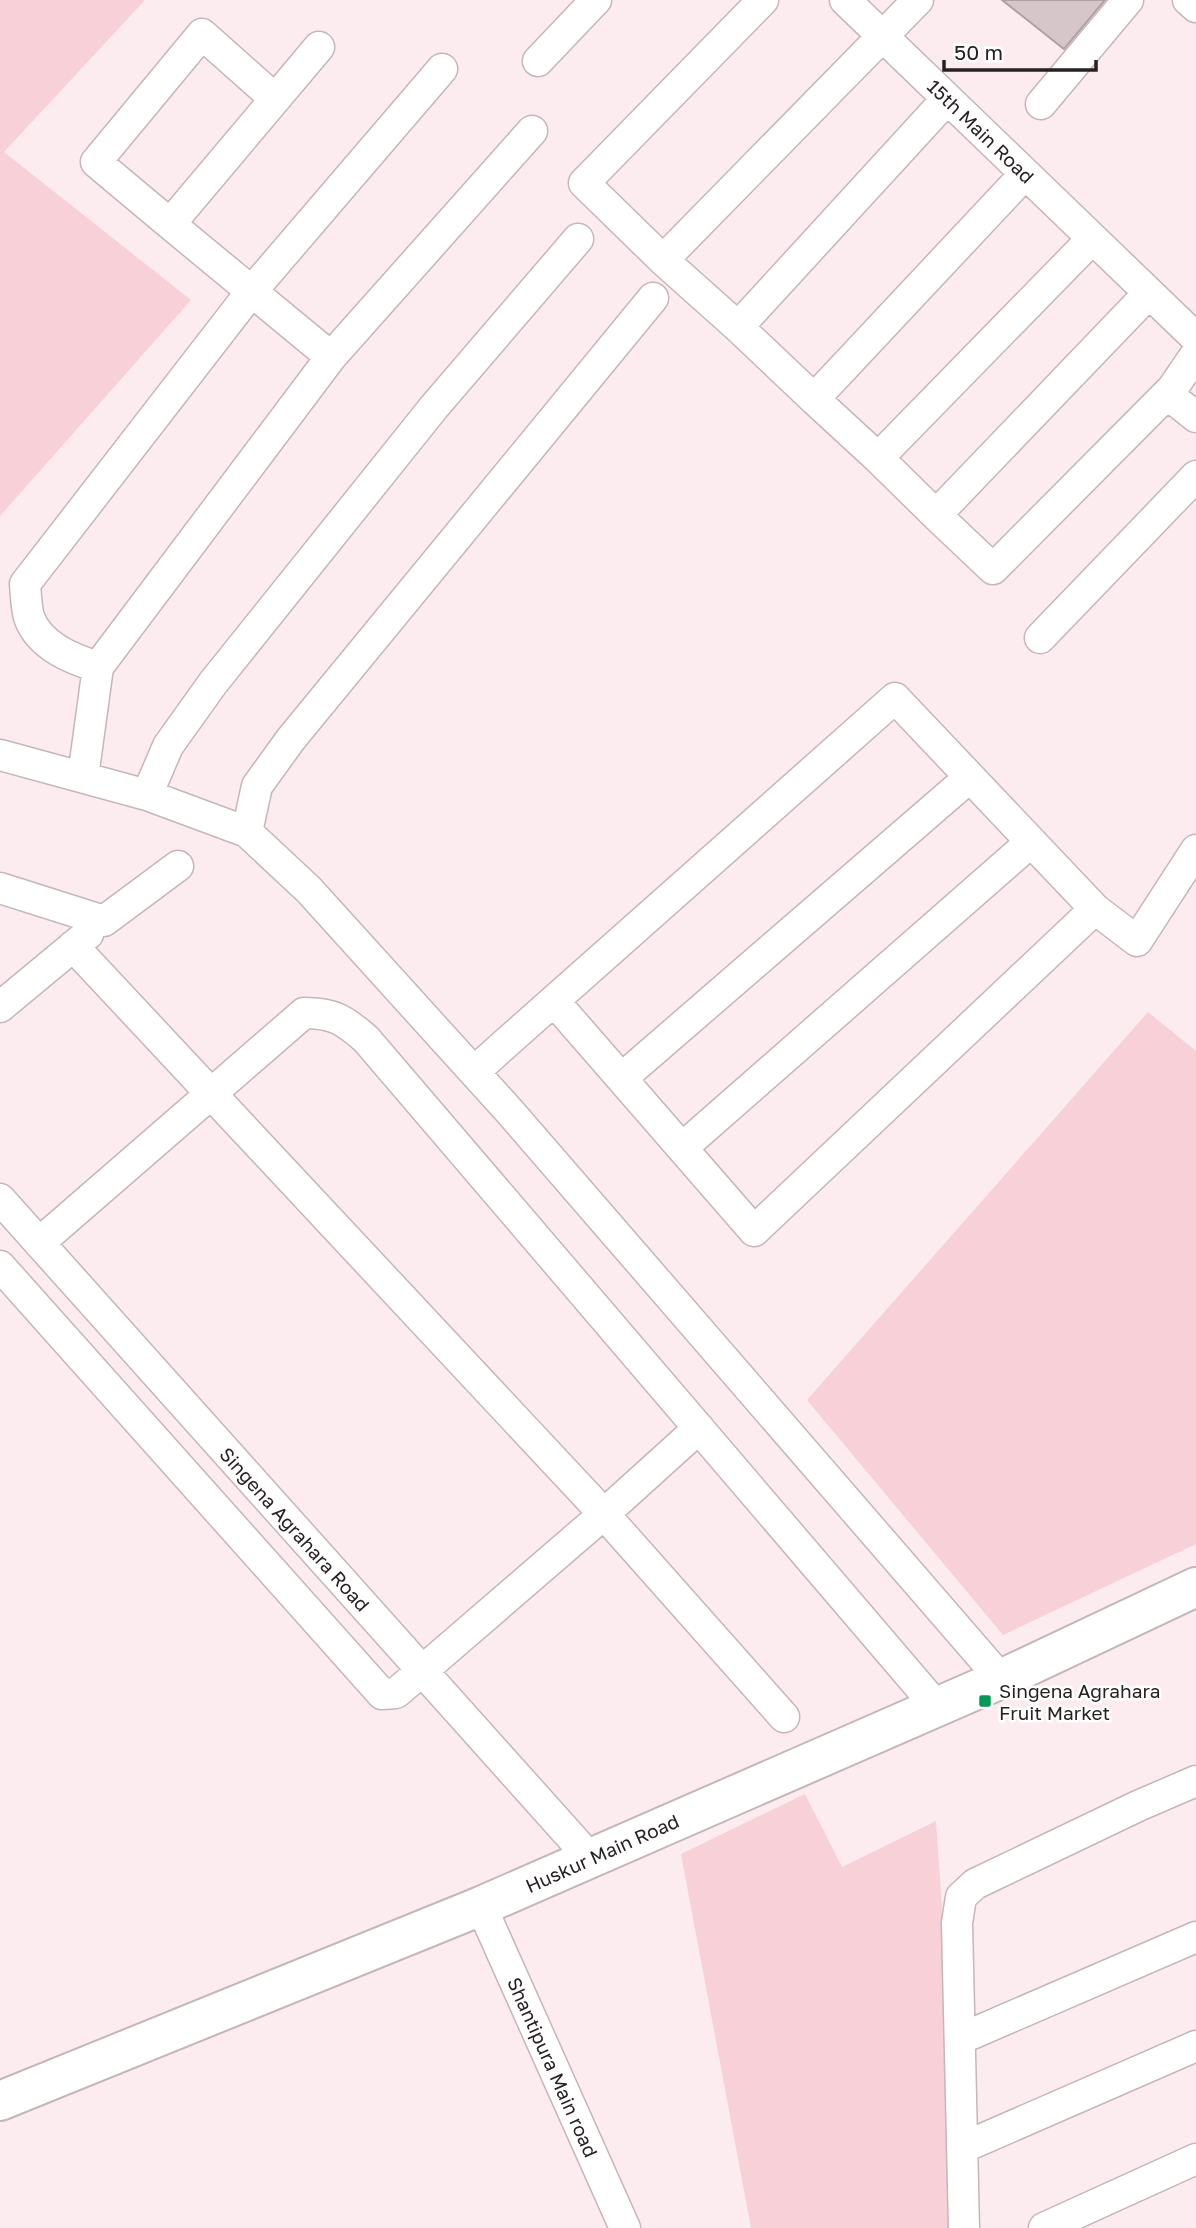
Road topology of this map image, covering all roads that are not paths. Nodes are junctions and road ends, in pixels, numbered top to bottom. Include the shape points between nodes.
1 (596, 0) edge
2 (763, 0) edge
3 (845, 0) edge
4 (918, 0) edge
5 (1128, 0) edge
6 (1188, 0) edge
7 (1196, 7) edge
8 (883, 37) junction
9 (319, 47) dead end
10 (538, 61) dead end
11 (442, 69) dead end
12 (274, 98) junction
13 (947, 99) junction
14 (1041, 104) dead end
15 (532, 131) dead end
16 (1025, 174) junction
17 (170, 224) junction
18 (578, 239) dead end
19 (1092, 239) junction
20 (663, 260) junction
21 (251, 292) junction
22 (1149, 293) junction
23 (653, 298) dead end
24 (738, 327) junction
25 (1196, 338) edge
26 (1196, 354) edge
27 (331, 357) junction
28 (1172, 389) junction
29 (814, 398) junction
30 (1196, 417) edge
31 (878, 458) junction
32 (1196, 476) edge
33 (936, 514) junction
34 (1040, 638) dead end
35 (98, 667) junction
36 (0, 755) edge
37 (83, 777) junction
38 (970, 777) junction
39 (147, 795) junction
40 (247, 832) junction
41 (1031, 842) junction
42 (1196, 850) edge
43 (178, 866) dead end
44 (0, 888) edge
45 (1095, 909) junction
46 (104, 921) junction
47 (74, 946) junction
48 (554, 1001) junction
49 (0, 1007) edge
50 (474, 1072) junction
51 (622, 1078) junction
52 (212, 1093) junction
53 (682, 1148) junction
54 (0, 1199) edge
55 (39, 1243) junction
56 (0, 1266) edge
57 (699, 1428) junction
58 (604, 1514) junction
59 (1196, 1587) edge
60 (422, 1671) junction
61 (1001, 1679) junction
62 (937, 1707) junction
63 (784, 1717) dead end
64 (1196, 1781) edge
65 (590, 1858) junction
66 (481, 1906) junction
67 (1196, 1937) edge
68 (960, 2039) junction
69 (1196, 2046) edge
70 (0, 2101) edge
71 (962, 2148) junction
72 (1196, 2159) edge
73 (625, 2228) edge
74 (964, 2228) edge
75 (1044, 2228) edge

1 - 10 street
2 - 20 street via 584,183
3 - 8 street, 15th Main Road
4 - 8 street
5 - 14 street
6 - 7 street
8 - 13 street, 15th Main Road
8 - 20 street
9 - 12 street
11 - 21 street
12 - 17 street
12 - 17 street via 202,34 96,162
13 - 16 street, 15th Main Road
13 - 24 street
15 - 27 street
16 - 19 street, 15th Main Road
16 - 29 street
17 - 21 street
18 - 39 street via 434,407 213,683 168,746
19 - 22 street, 15th Main Road
19 - 31 street
20 - 24 street
21 - 27 street
21 - 35 street via 25,584 29,617 44,640 75,660
22 - 25 street, 15th Main Road
22 - 33 street
23 - 40 street via 291,739 257,786
24 - 29 street
26 - 28 street
27 - 35 street
28 - 30 street via 1176,401
28 - 33 street via 992,569
29 - 31 street
31 - 33 street
32 - 34 street
35 - 37 street
36 - 37 street
37 - 39 street
38 - 41 street
38 - 48 street via 895,698
38 - 51 street
39 - 40 street
40 - 50 street via 309,890
41 - 45 street
41 - 53 street
42 - 45 street via 1137,941
43 - 46 street
44 - 46 street
45 - 53 street via 754,1231
46 - 47 street
47 - 49 street
47 - 52 street
48 - 50 street
48 - 51 street
50 - 61 street
51 - 53 street
52 - 55 street
52 - 57 street via 304,1013 324,1013 343,1020 366,1039
52 - 58 street
54 - 55 street, Singena Agrahara Road
55 - 60 street, Singena Agrahara Road
56 - 60 street via 382,1694 396,1693
57 - 58 street
57 - 62 street
58 - 60 street
58 - 63 street
59 - 61 main road, Huskur Main Road
60 - 65 street, Singena Agrahara Road
61 - 62 main road, Huskur Main Road
62 - 65 main road, Huskur Main Road
64 - 68 street via 975,1884 961,1896 957,1923
65 - 66 main road, Huskur Main Road
66 - 70 main road, Huskur Main Road
66 - 73 street, Shantipura Main road
67 - 68 street
68 - 71 street
69 - 71 street
71 - 74 street
72 - 75 street

